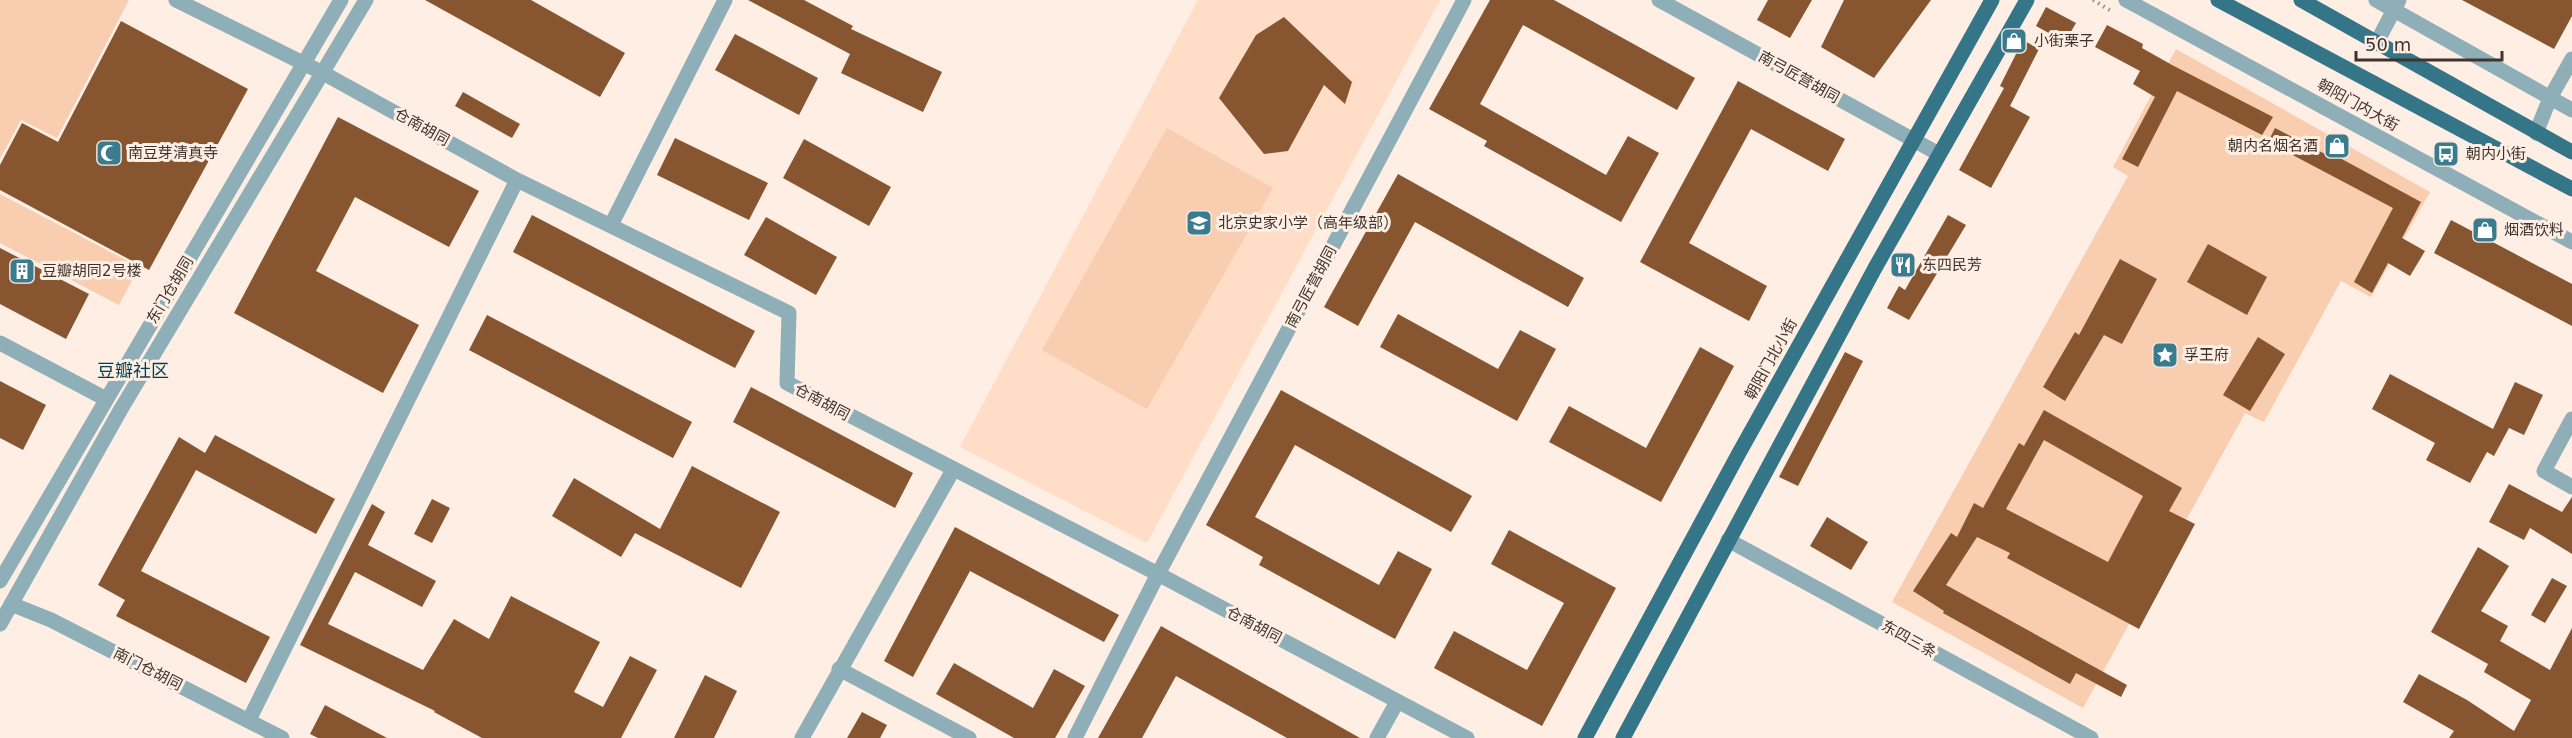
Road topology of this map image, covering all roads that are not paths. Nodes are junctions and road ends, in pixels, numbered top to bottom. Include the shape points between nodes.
1 (176, 0) edge
2 (341, 0) edge
3 (366, 0) edge
4 (725, 0) edge
5 (1464, 0) edge
6 (1659, 0) edge
7 (1992, 0) edge
8 (2027, 0) edge
9 (2126, 0) edge
10 (2218, 0) edge
11 (2301, 0) edge
12 (2376, 0) edge
13 (2396, 5) edge
14 (2377, 42) junction
15 (2572, 59) edge
16 (304, 63) junction
17 (323, 73) junction
18 (2550, 98) junction
19 (2572, 110) edge
20 (2536, 133) junction
21 (1915, 140) junction
22 (2572, 152) edge
23 (1940, 154) junction
24 (517, 180) junction
25 (2572, 189) edge
26 (611, 225) junction
27 (2572, 242) edge
28 (0, 342) edge
29 (106, 399) junction
30 (2572, 419) edge
31 (953, 470) junction
32 (2572, 487) edge
33 (1728, 540) junction
34 (1158, 574) junction
35 (0, 581) edge
36 (11, 604) junction
37 (0, 624) edge
38 (839, 669) junction
39 (1397, 702) junction
40 (249, 720) junction
41 (282, 738) edge
42 (802, 738) edge
43 (969, 738) edge
44 (1075, 738) edge
45 (1377, 738) edge
46 (1467, 738) edge
47 (1586, 738) edge
48 (1623, 738) edge
49 (2091, 738) edge

1 - 16 street, 仓南胡同
2 - 16 street, 东门仓胡同
3 - 17 street, 东门仓胡同
4 - 26 street
5 - 34 street, 南弓匠营胡同
6 - 21 street, 南弓匠营胡同
7 - 21 main road, 朝阳门北小街
8 - 23 main road
9 - 27 street, 朝阳门内大街
10 - 25 main road, 朝阳门内大街
11 - 14 main road
12 - 13 street
13 - 14 street
13 - 18 street
14 - 20 main road
15 - 18 street
16 - 17 street, 仓南胡同
16 - 29 street, 东门仓胡同
17 - 24 street, 仓南胡同
17 - 36 street, 东门仓胡同 via 121,409
18 - 19 street
18 - 20 street
20 - 22 main road
21 - 23 street, 南弓匠营胡同
21 - 47 main road, 朝阳门北小街 via 1739,453
23 - 33 main road
24 - 26 street, 仓南胡同
24 - 40 street
26 - 31 street, 仓南胡同 via 789,313 787,383
28 - 29 street
29 - 35 street, 东门仓胡同
30 - 32 street via 2544,471
31 - 34 street, 仓南胡同
31 - 38 street
33 - 48 main road
33 - 49 street, 东四三条
34 - 39 street, 仓南胡同
34 - 44 street, 南弓匠营胡同
36 - 37 street, 东门仓胡同
36 - 40 street, 南门仓胡同 via 51,620
38 - 42 street
38 - 43 street
39 - 45 street
39 - 46 street, 仓南胡同
40 - 41 street, 南门仓胡同

